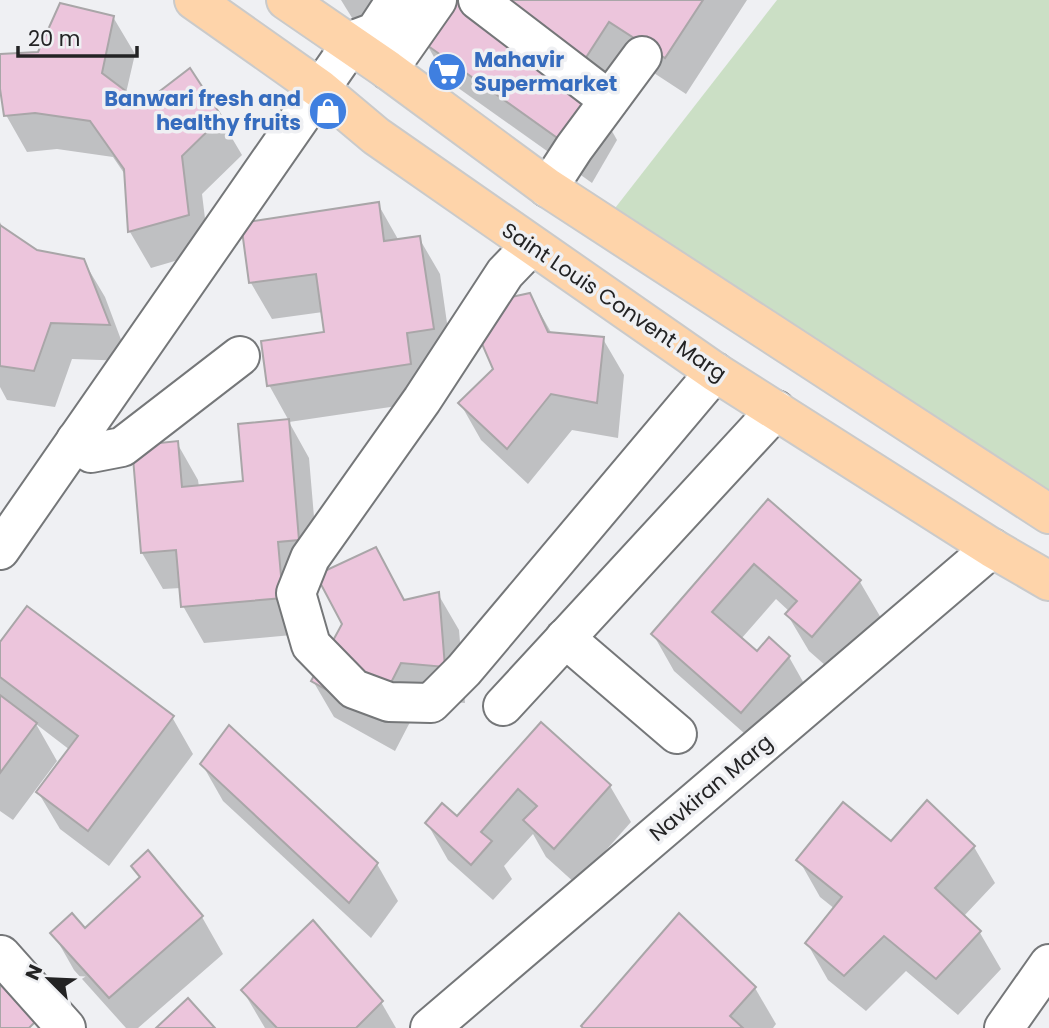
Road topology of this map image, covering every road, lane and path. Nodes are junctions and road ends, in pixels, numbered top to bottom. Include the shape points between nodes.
1 (194, 0) edge
2 (286, 0) edge
3 (396, 0) edge
4 (437, 0) edge
5 (478, 0) edge
6 (350, 46) junction
7 (642, 56) dead end
8 (388, 70) junction
9 (320, 89) junction
10 (609, 100) junction
11 (548, 188) junction
12 (531, 246) junction
13 (240, 356) dead end
14 (715, 372) junction
15 (776, 410) junction
16 (76, 440) junction
17 (1049, 514) edge
18 (992, 548) junction
19 (0, 550) edge
20 (1049, 581) edge
21 (565, 638) junction
22 (503, 706) dead end
23 (677, 734) dead end
24 (1, 955) edge
25 (1049, 964) edge
26 (66, 1028) edge
27 (430, 1028) edge
28 (1004, 1028) edge

1 - 9 main road, Saint Louis Convent Marg
2 - 6 main road
3 - 6 street via 375,32
4 - 8 street
5 - 10 street
6 - 8 main road
6 - 9 street
7 - 10 street
8 - 11 main road
9 - 12 main road, Saint Louis Convent Marg via 376,136
9 - 16 street
10 - 11 street
11 - 17 main road
12 - 14 main road, Saint Louis Convent Marg
12 - 14 street via 505,274 310,558 296,593 311,645 354,689 389,702 431,702 464,670
13 - 16 street via 122,447 91,453
14 - 15 main road, Saint Louis Convent Marg
15 - 18 main road, Saint Louis Convent Marg
15 - 21 street
16 - 19 street
18 - 20 main road, Saint Louis Convent Marg
18 - 27 street, Navkiran Marg
21 - 22 street
21 - 23 street
24 - 26 street
25 - 28 street

